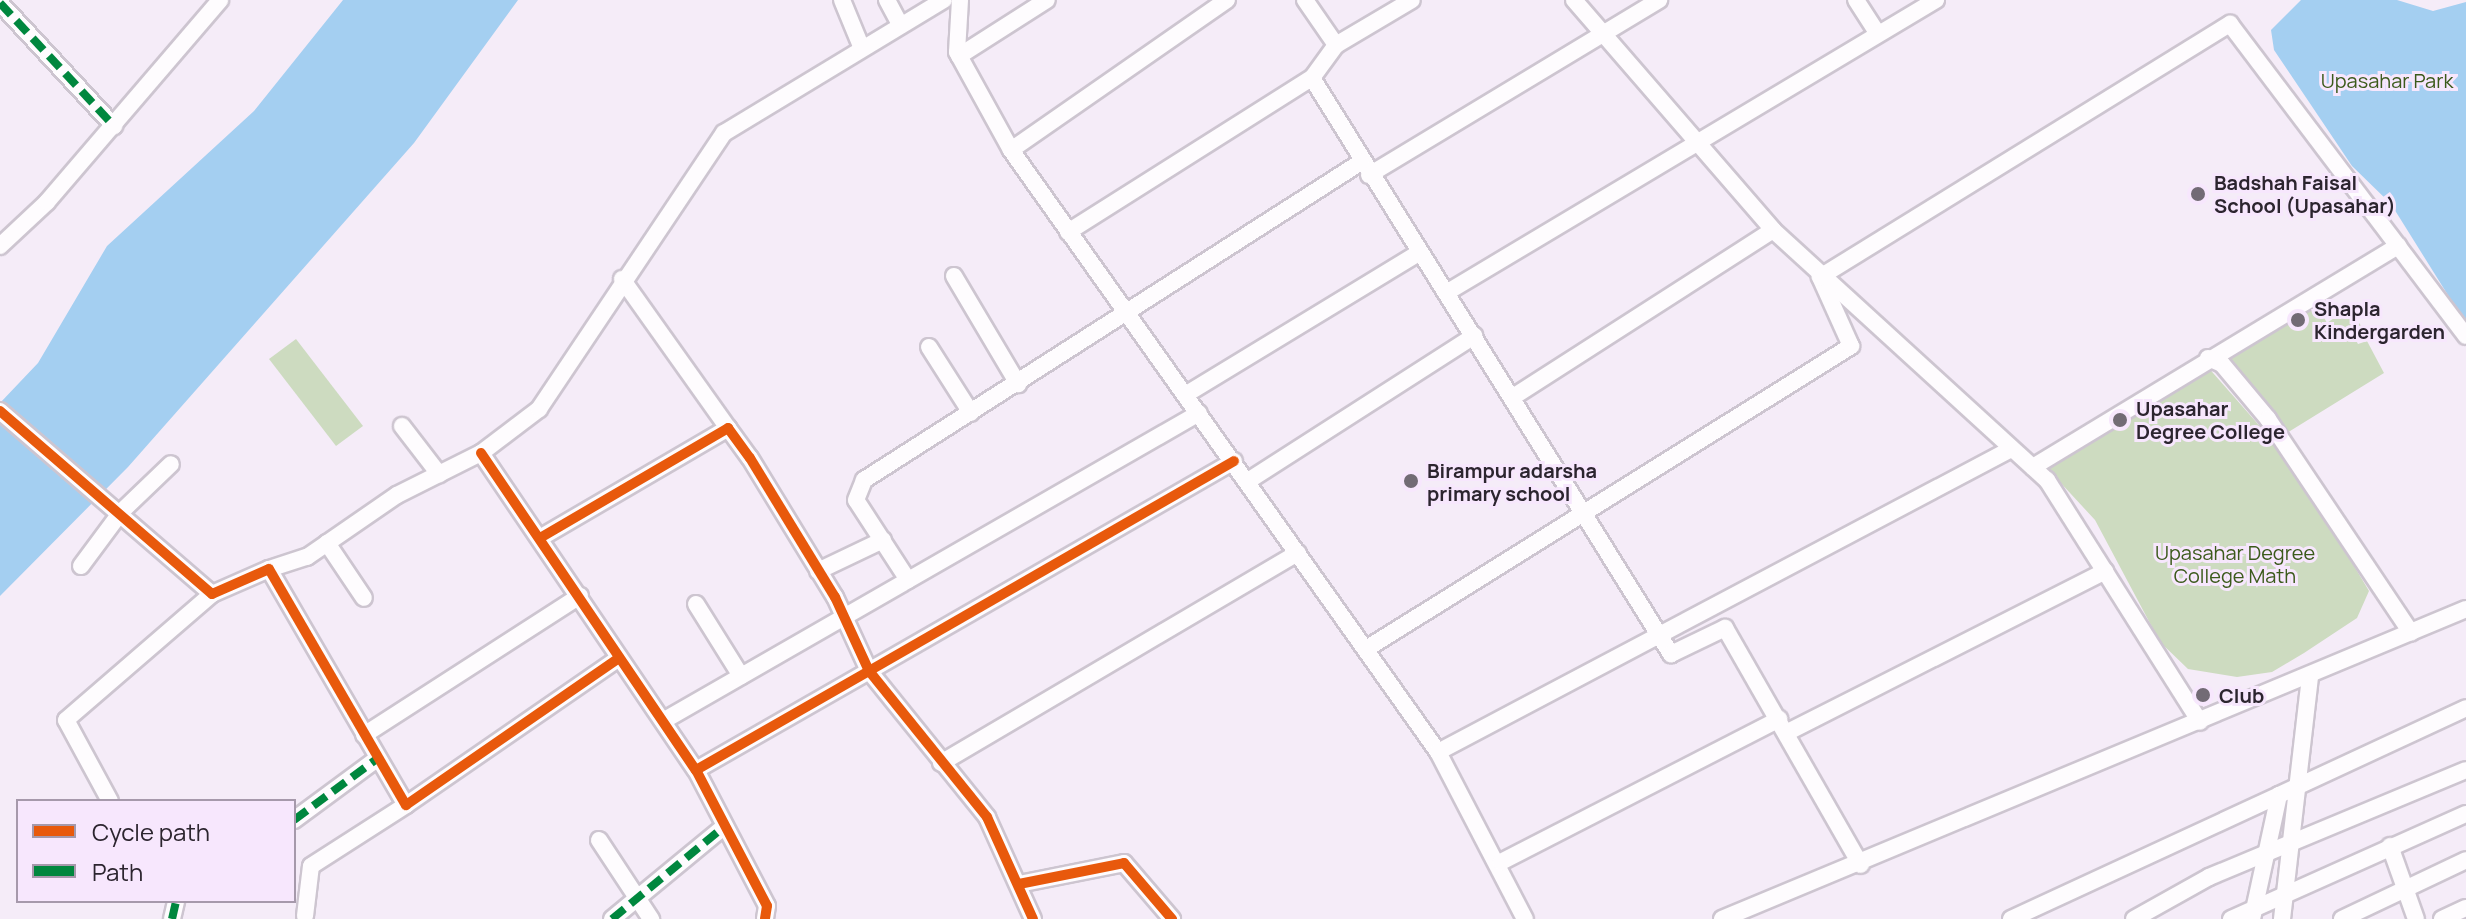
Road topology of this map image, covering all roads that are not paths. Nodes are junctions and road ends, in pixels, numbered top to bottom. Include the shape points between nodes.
1 (220, 0) edge
2 (842, 0) edge
3 (887, 0) edge
4 (944, 0) edge
5 (960, 0) edge
6 (1047, 0) edge
7 (1227, 0) edge
8 (1305, 0) edge
9 (1412, 0) edge
10 (1574, 0) edge
11 (1659, 0) edge
12 (1856, 0) edge
13 (1936, 0) edge
14 (0, 3) edge
15 (900, 24) junction
16 (1878, 34) junction
17 (1603, 36) junction
18 (1336, 45) junction
19 (861, 46) junction
20 (959, 56) junction
21 (1312, 78) junction
22 (114, 126) junction
23 (1694, 140) junction
24 (1011, 150) junction
25 (1365, 168) junction
26 (1773, 230) junction
27 (1068, 232) junction
28 (0, 246) edge
29 (2398, 246) junction
30 (1420, 252) junction
31 (954, 276) dead end
32 (1820, 277) junction
33 (622, 279) junction
34 (1446, 293) junction
35 (1126, 317) junction
36 (1474, 336) junction
37 (2466, 336) edge
38 (929, 347) dead end
39 (2208, 358) junction
40 (1018, 384) junction
41 (1185, 395) junction
42 (1513, 397) junction
43 (0, 411) edge
44 (971, 413) junction
45 (1199, 413) junction
46 (402, 426) dead end
47 (728, 428) junction
48 (2011, 449) junction
49 (481, 453) junction
50 (1234, 461) junction
51 (171, 464) dead end
52 (2033, 467) junction
53 (439, 474) junction
54 (1248, 481) junction
55 (121, 512) junction
56 (1589, 516) junction
57 (540, 538) junction
58 (883, 540) junction
59 (327, 543) junction
60 (1298, 553) junction
61 (81, 566) dead end
62 (269, 569) junction
63 (818, 571) junction
64 (2105, 571) junction
65 (908, 580) junction
66 (212, 594) junction
67 (580, 596) junction
68 (364, 598) dead end
69 (696, 604) dead end
70 (2466, 609) edge
71 (844, 616) junction
72 (1657, 631) junction
73 (2411, 633) junction
74 (1366, 649) junction
75 (619, 658) junction
76 (869, 671) junction
77 (741, 676) junction
78 (2310, 676) junction
79 (2466, 708) edge
80 (663, 721) junction
81 (2200, 722) junction
82 (1782, 726) junction
83 (364, 735) junction
84 (1438, 752) junction
85 (378, 758) junction
86 (941, 763) junction
87 (696, 770) junction
88 (2466, 770) edge
89 (2301, 786) junction
90 (2279, 795) junction
91 (109, 799) edge
92 (406, 805) junction
93 (2466, 814) edge
94 (296, 819) edge
95 (725, 826) junction
96 (599, 840) dead end
97 (2292, 846) junction
98 (2390, 846) junction
99 (2269, 857) junction
100 (2466, 860) edge
101 (1501, 862) junction
102 (1861, 865) junction
103 (1019, 884) junction
104 (2404, 890) junction
105 (2285, 893) junction
106 (637, 899) junction
107 (2466, 908) edge
108 (2254, 913) edge
109 (305, 916) dead end
110 (612, 919) edge
111 (651, 919) edge
112 (765, 919) edge
113 (1033, 919) edge
114 (1172, 919) edge
115 (1525, 919) edge
116 (1722, 919) edge
117 (2011, 919) edge
118 (2134, 919) edge
119 (2231, 919) edge
120 (2282, 919) edge
121 (2342, 919) edge
122 (2416, 919) edge
123 (2442, 919) edge

1 - 22 street
2 - 19 street
3 - 15 street
4 - 15 street
5 - 20 street
6 - 20 street
7 - 24 street
8 - 18 street
9 - 18 street
10 - 17 street
11 - 17 street
12 - 16 street
13 - 16 street
14 - 22 street
15 - 19 street
16 - 23 street
17 - 23 street
17 - 25 street
18 - 21 street
19 - 33 street via 724,133
20 - 24 street
21 - 25 street
21 - 27 street
22 - 28 street
23 - 26 street
23 - 34 street
24 - 27 street
25 - 30 street
25 - 35 street
26 - 32 street
26 - 42 street
27 - 35 street
29 - 32 street via 2230,24
29 - 37 street
29 - 39 street
30 - 34 street
30 - 41 street
31 - 40 street
32 - 48 street
32 - 56 street via 1851,346
33 - 47 street
33 - 49 street via 539,409
34 - 36 street
35 - 40 street
35 - 41 street
36 - 42 street
36 - 54 street
38 - 44 street
39 - 52 street
39 - 73 street via 2222,364 2268,419
40 - 44 street
41 - 45 street
42 - 56 street
43 - 55 street
44 - 58 street via 864,480 856,500
45 - 50 street
45 - 65 street
46 - 53 street
47 - 57 street
47 - 63 street
48 - 52 street
48 - 72 street
49 - 53 street
49 - 57 street
50 - 54 street
50 - 76 street
51 - 55 street
52 - 64 street
53 - 59 street
54 - 60 street
55 - 61 street
55 - 66 street
56 - 72 street
56 - 74 street
57 - 67 street
58 - 63 street
58 - 65 street
59 - 62 street
59 - 68 street
60 - 74 street
60 - 86 street
62 - 66 street
62 - 83 street
63 - 71 street
64 - 81 street
64 - 82 street
65 - 71 street
66 - 91 street via 66,720
67 - 75 street
67 - 83 street
69 - 77 street
70 - 73 street
71 - 76 street
71 - 77 street
72 - 82 street via 1671,654 1725,628
72 - 84 street
73 - 78 street
74 - 84 street
75 - 80 street
75 - 92 street
76 - 86 street
76 - 87 street
77 - 80 street
78 - 81 street
78 - 89 street
79 - 89 street
80 - 87 street
81 - 102 street
82 - 101 street
82 - 102 street
83 - 85 street
84 - 101 street
85 - 92 street
85 - 94 street
86 - 103 street via 987,817
87 - 95 street
88 - 97 street
89 - 90 street
89 - 97 street
90 - 99 street
90 - 117 street
92 - 109 street via 311,866
93 - 98 street
95 - 106 street
95 - 112 street via 767,906
96 - 106 street
97 - 99 street
97 - 105 street
98 - 104 street
98 - 105 street
99 - 108 street
99 - 118 street via 2209,877
100 - 104 street
101 - 115 street
102 - 116 street
103 - 113 street
103 - 114 street via 1124,863
104 - 121 street
104 - 122 street
105 - 108 street
105 - 120 street
106 - 110 street
106 - 111 street
107 - 123 street
108 - 119 street

